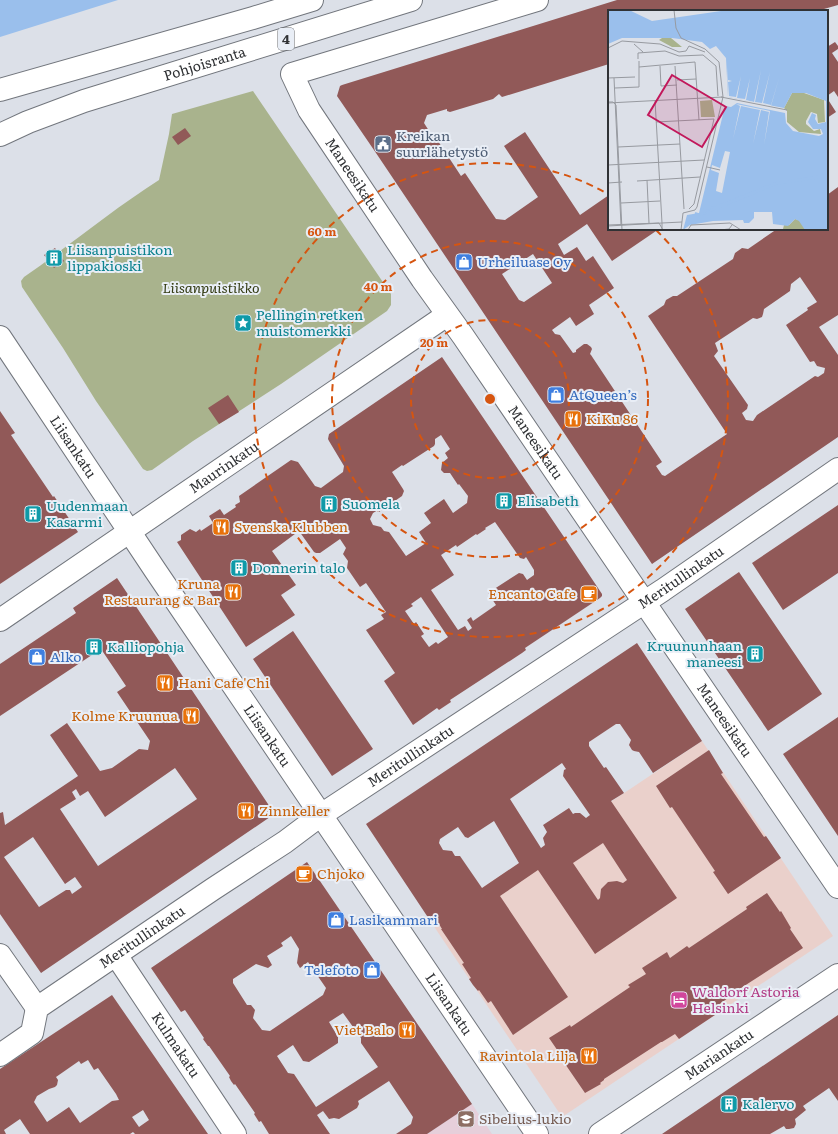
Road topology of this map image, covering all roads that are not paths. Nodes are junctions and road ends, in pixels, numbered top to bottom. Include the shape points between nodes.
1 (312, 0) edge
2 (411, 0) edge
3 (538, 0) edge
4 (0, 90) edge
5 (0, 135) edge
6 (447, 315) junction
7 (0, 337) edge
8 (838, 469) edge
9 (129, 531) junction
10 (644, 602) junction
11 (0, 620) edge
12 (321, 815) junction
13 (838, 887) edge
14 (0, 955) edge
15 (116, 955) junction
16 (838, 975) edge
17 (37, 1008) junction
18 (0, 1056) edge
19 (235, 1134) edge
20 (537, 1134) edge
21 (600, 1134) edge

1 - 4 street, 4
2 - 5 street, Pohjoisranta / 4 via 84,101
3 - 6 street, Maneesikatu via 292,74 309,110
6 - 9 street, Maurinkatu
6 - 10 street, Maneesikatu
7 - 9 street, Liisankatu
8 - 10 street, Meritullinkatu
9 - 11 street, Maurinkatu
9 - 12 street, Liisankatu
10 - 12 street, Meritullinkatu
10 - 13 street, Maneesikatu
12 - 15 street, Meritullinkatu
12 - 20 street, Liisankatu
14 - 17 street
15 - 17 street, Meritullinkatu
15 - 19 street, Kulmakatu
16 - 21 street, Mariankatu
17 - 18 street via 32,1033

